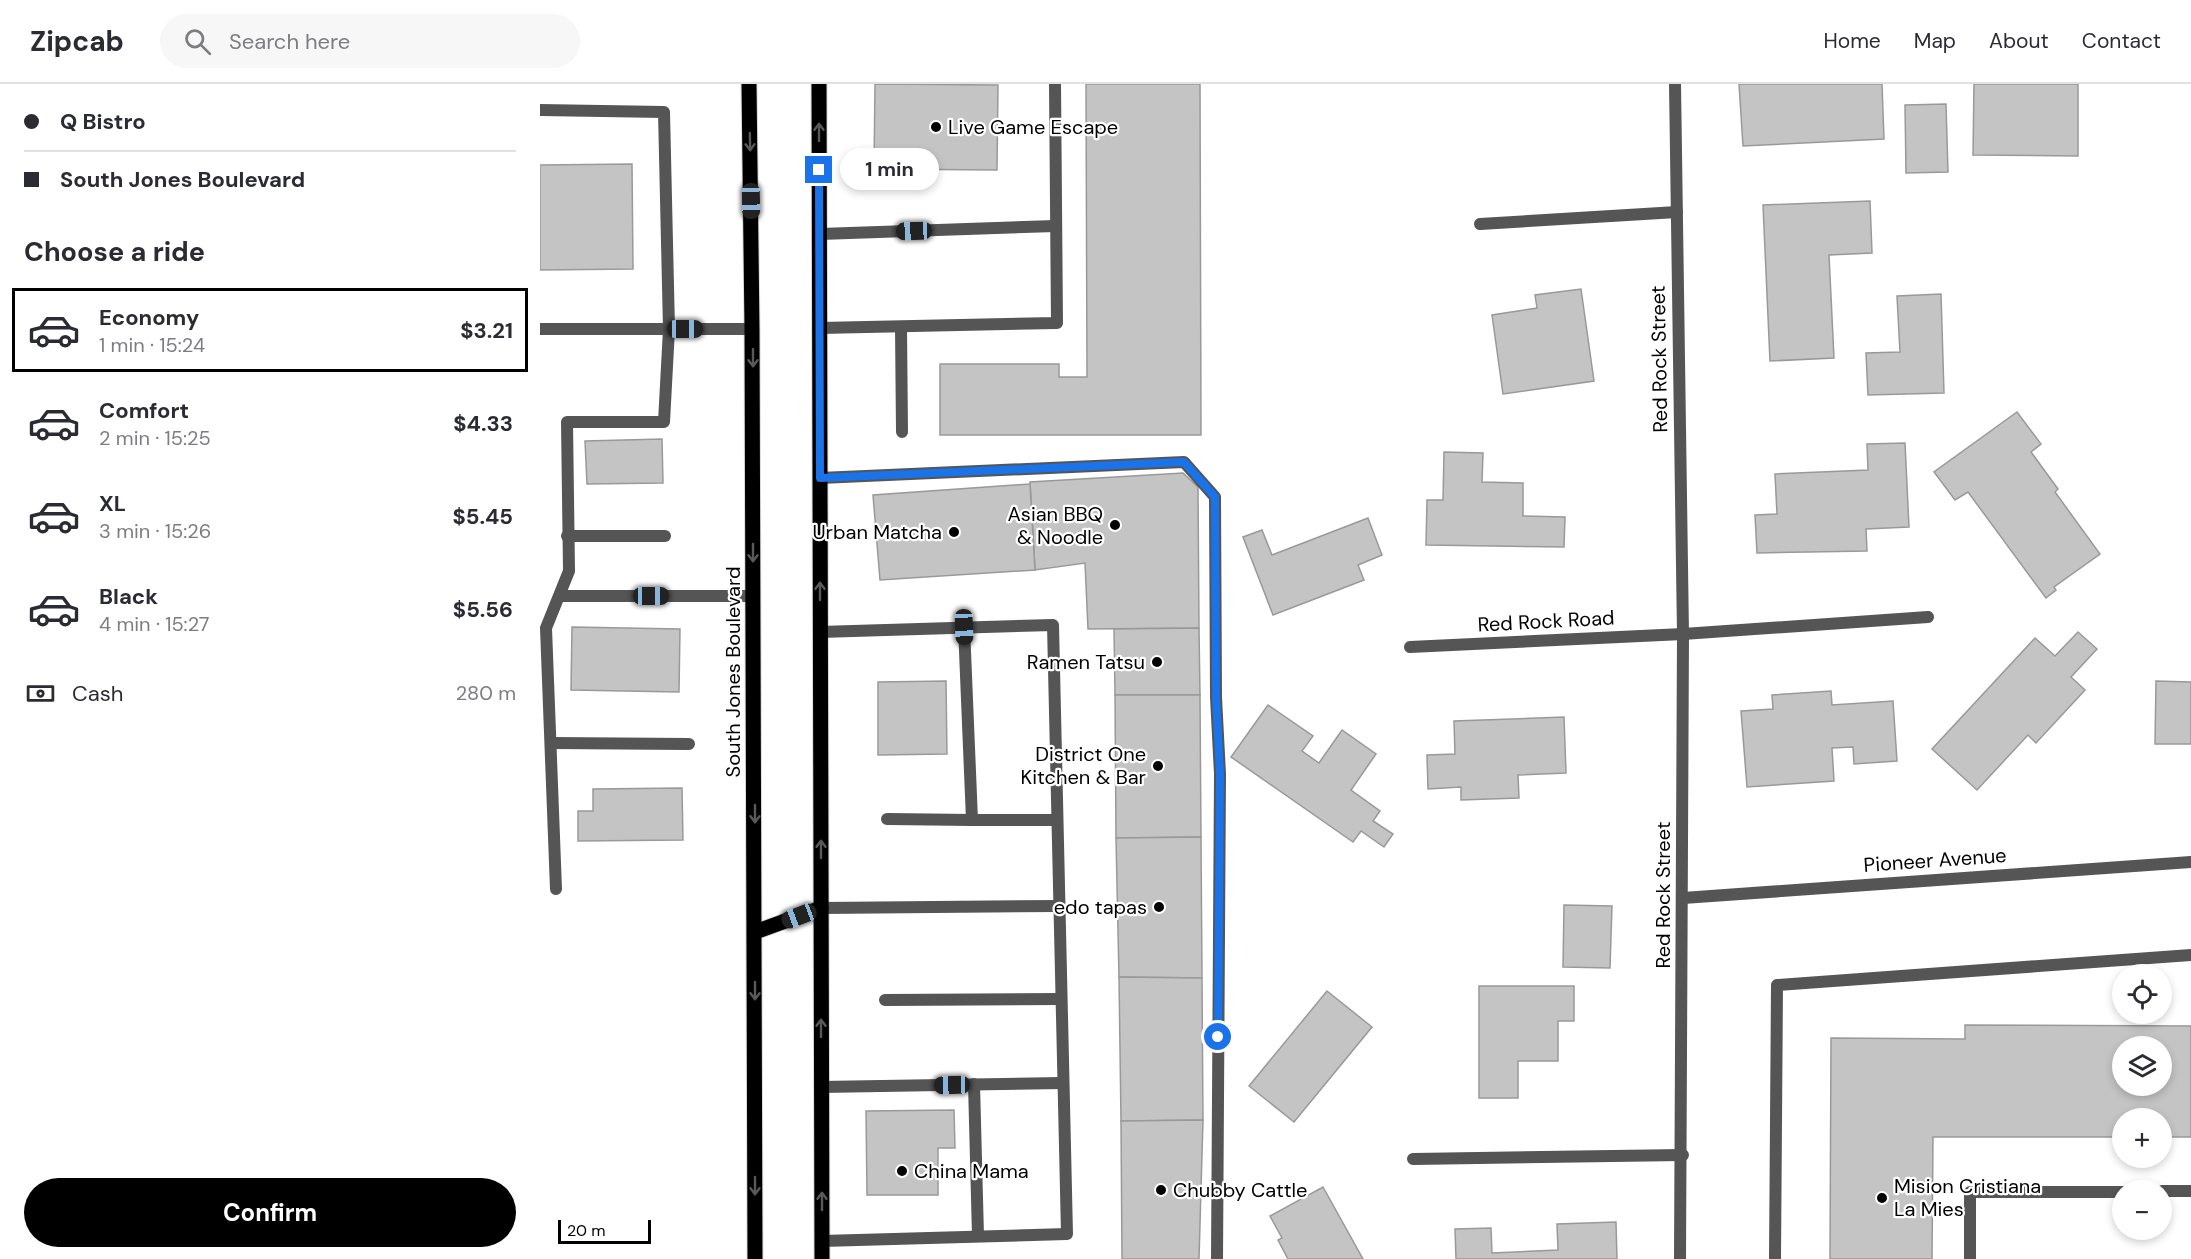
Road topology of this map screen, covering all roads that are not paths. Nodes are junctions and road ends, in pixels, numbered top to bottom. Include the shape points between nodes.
1 (749, 84) edge
2 (819, 84) edge
3 (1055, 84) edge
4 (1675, 84) edge
5 (540, 110) edge
6 (1677, 212) junction
7 (1480, 224) dead end
8 (1055, 226) junction
9 (820, 234) junction
10 (902, 327) junction
11 (820, 328) junction
12 (540, 329) edge
13 (669, 329) junction
14 (752, 329) junction
15 (902, 432) dead end
16 (820, 478) junction
17 (567, 536) junction
18 (665, 536) dead end
19 (560, 596) junction
20 (753, 596) junction
21 (1928, 617) dead end
22 (964, 627) junction
23 (820, 632) junction
24 (1683, 634) junction
25 (1410, 647) dead end
26 (550, 743) junction
27 (690, 744) dead end
28 (887, 819) dead end
29 (972, 820) junction
30 (1057, 820) junction
31 (2191, 862) edge
32 (556, 889) dead end
33 (1683, 898) junction
34 (1059, 906) junction
35 (821, 908) junction
36 (755, 932) junction
37 (2191, 955) edge
38 (1061, 999) junction
39 (885, 1000) dead end
40 (1064, 1083) junction
41 (974, 1084) junction
42 (821, 1087) junction
43 (1683, 1155) junction
44 (1413, 1159) dead end
45 (2172, 1191) edge
46 (2191, 1191) edge
47 (2112, 1192) edge
48 (978, 1236) junction
49 (822, 1241) junction
50 (755, 1259) edge
51 (822, 1259) edge
52 (1217, 1259) edge
53 (1680, 1259) edge
54 (1775, 1259) edge
55 (1970, 1259) edge

1 -> 14 main road, South Jones Boulevard
9 -> 2 main road
3 - 8 street
4 - 6 street, Red Rock Street
5 - 13 street via 664,112
6 - 7 street
6 - 24 street, Red Rock Street
8 - 9 street
8 - 10 street via 1057,323
9 - 11 main road
10 - 11 street
10 - 15 street
11 - 16 main road
12 - 13 street
13 - 14 street
13 - 17 street via 664,422 567,422
14 -> 20 main road, South Jones Boulevard
23 -> 16 main road
16 - 52 street via 1184,462 1215,497 1220,774
17 - 18 street
17 - 19 street via 569,571
19 - 20 street
19 - 26 street via 546,628
20 -> 36 main road, South Jones Boulevard
21 - 24 street
22 - 23 street
22 - 29 street
22 - 30 street via 1053,625
35 -> 23 main road
24 - 25 street, Red Rock Road
24 - 33 street, Red Rock Street
26 - 27 street
26 - 32 street
28 - 29 street
29 - 30 street
30 - 34 street
31 - 33 street, Pioneer Avenue
33 - 43 street, Red Rock Street
34 - 35 street
34 - 38 street
35 - 36 main road
42 -> 35 main road
36 -> 50 main road, South Jones Boulevard
37 - 54 street via 1777,985
38 - 39 street
38 - 40 street
40 - 41 street
40 - 48 street via 1067,1234
41 - 42 street
41 - 48 street
49 -> 42 main road
43 - 44 street
43 - 53 street, Red Rock Street
45 - 46 street
47 - 55 street via 1970,1192
48 - 49 street
49 - 51 main road

